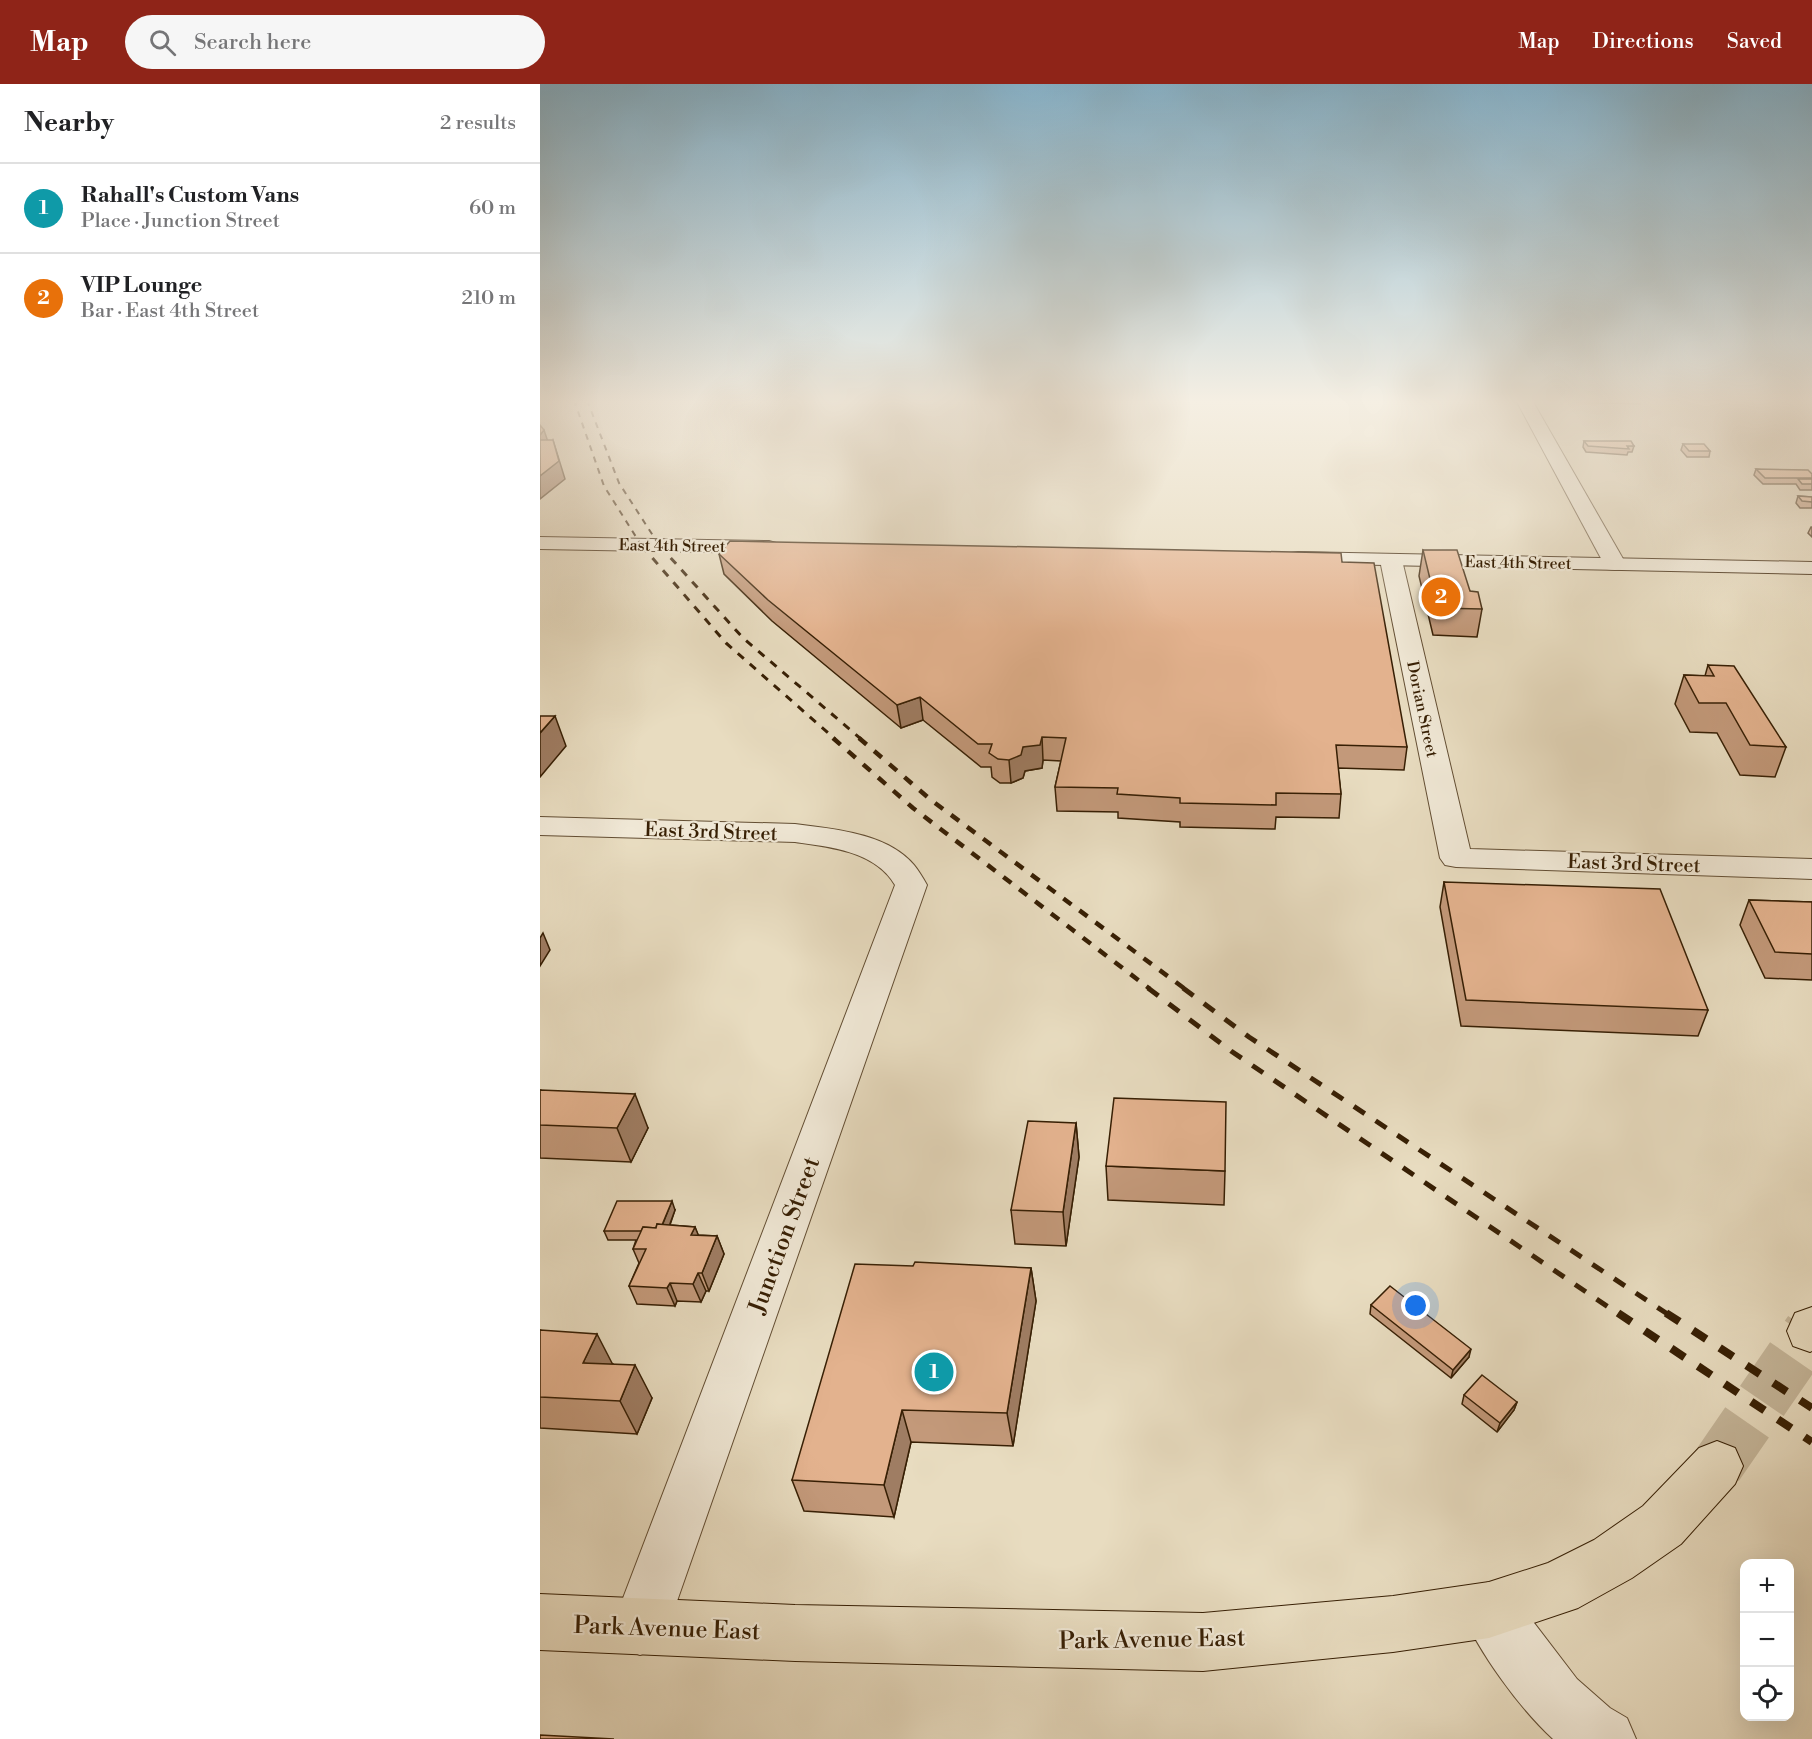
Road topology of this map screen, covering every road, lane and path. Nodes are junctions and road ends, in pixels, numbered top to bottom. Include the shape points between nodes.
1 (1567, 477) edge
2 (540, 543) edge
3 (784, 548) edge
4 (1284, 558) edge
5 (1391, 560) junction
6 (1616, 564) junction
7 (1812, 568) edge
8 (540, 826) edge
9 (879, 854) joint
10 (1456, 858) joint
11 (1812, 869) edge
12 (1717, 1466) tunnel mouth
13 (1489, 1610) junction
14 (540, 1622) edge
15 (640, 1627) junction
16 (1606, 1739) edge

1 - 6 street
2 - 3 street, East 4th Street
4 - 5 street, East 4th Street
5 - 6 street, East 4th Street
5 - 10 street, Dorian Street
6 - 7 street, East 4th Street
8 - 9 street, East 3rd Street via 795,833
9 - 15 street, Junction Street via 896,865 911,885
10 - 11 street, East 3rd Street
12 - 13 main road, Park Avenue East via 1662,1525 1613,1559 1558,1588
13 - 15 main road, Park Avenue East via 1393,1624 1203,1642 973,1639
13 - 16 street via 1548,1691 1596,1735
14 - 15 main road, Park Avenue East

